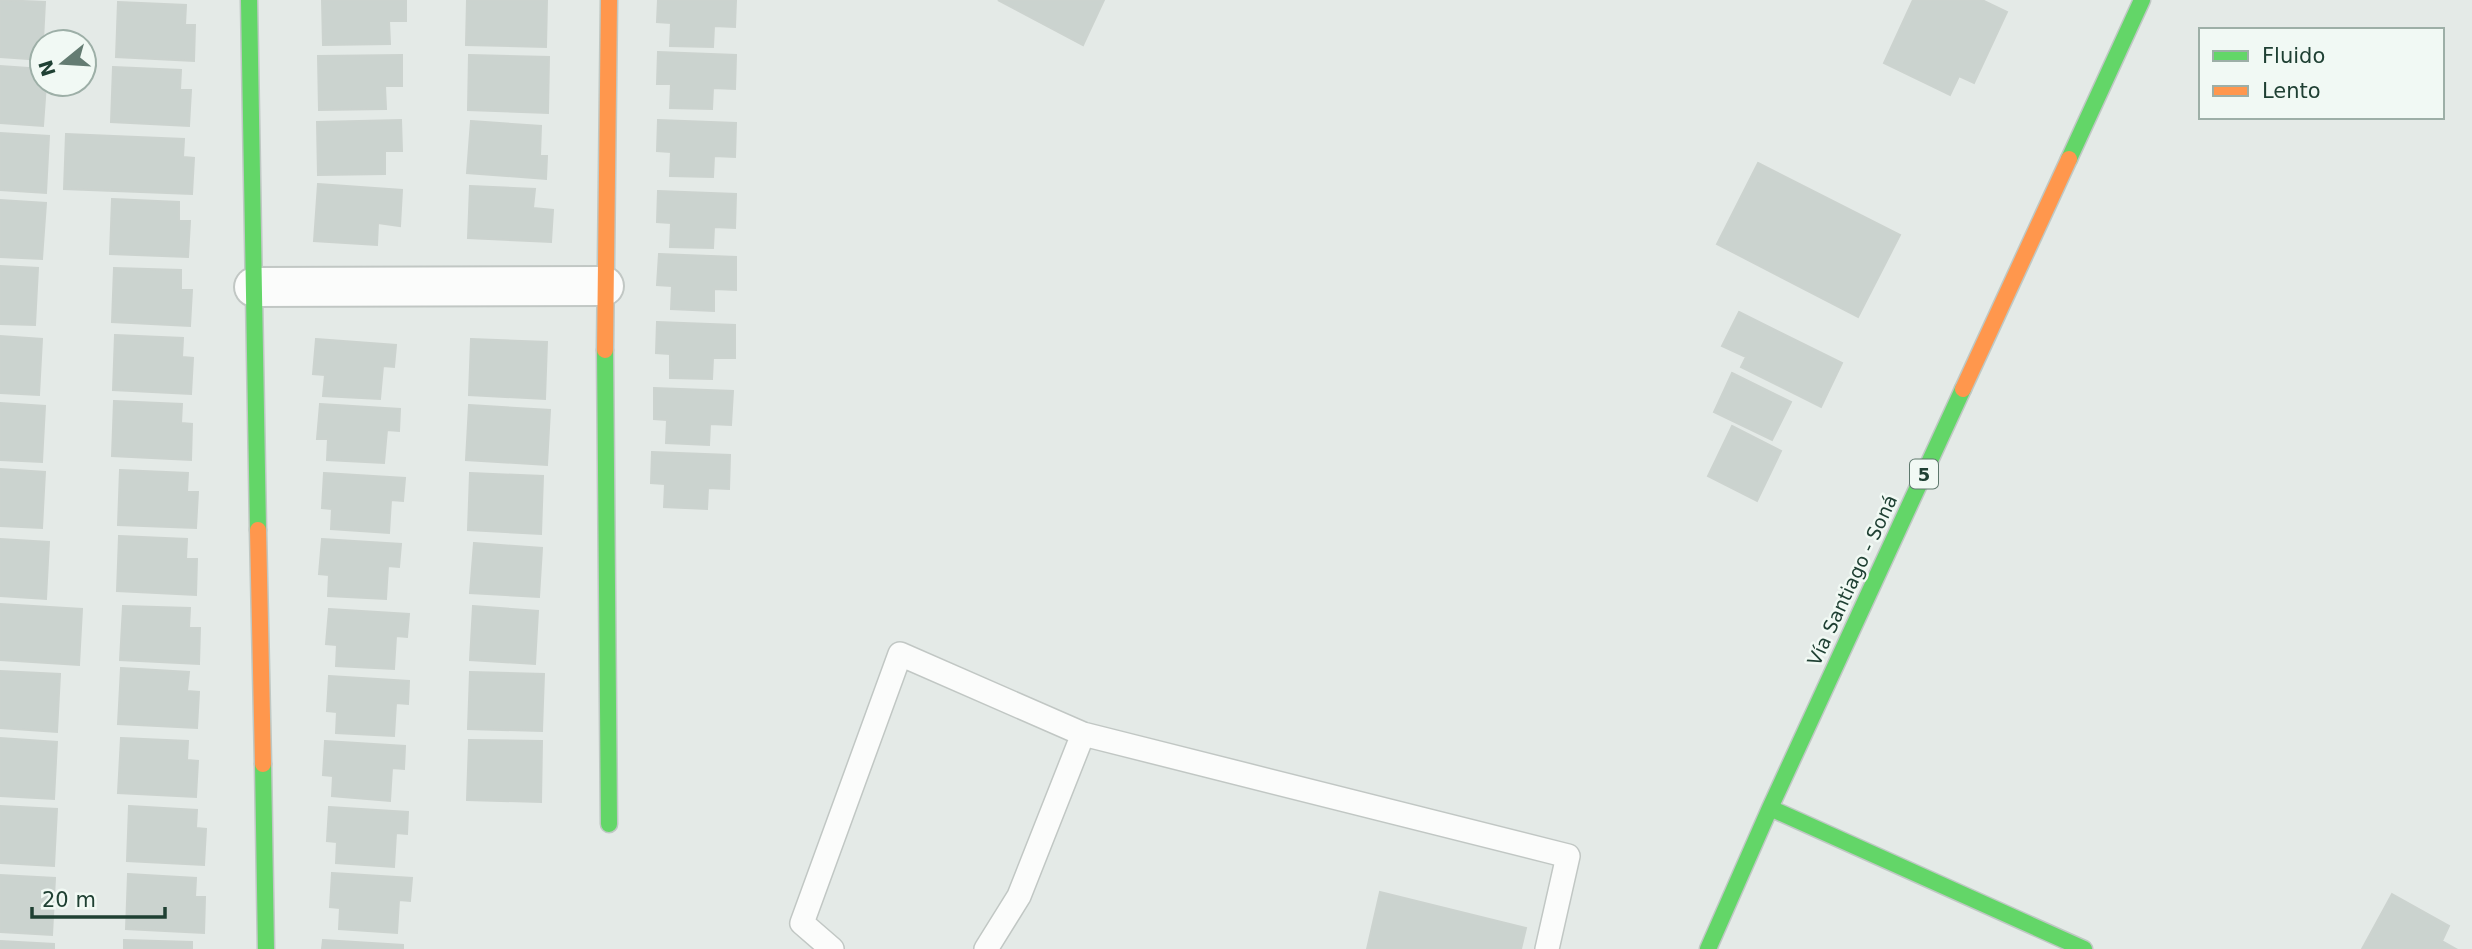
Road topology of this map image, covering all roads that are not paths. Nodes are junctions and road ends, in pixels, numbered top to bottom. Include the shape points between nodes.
1 (249, 0) edge
2 (609, 0) edge
3 (2142, 0) edge
4 (604, 286) junction
5 (254, 288) junction
6 (1083, 734) junction
7 (1770, 808) junction
8 (609, 824) dead end
9 (266, 949) edge
10 (832, 949) edge
11 (986, 949) edge
12 (1547, 949) edge
13 (1708, 949) edge
14 (2084, 949) edge

1 - 5 street
2 - 4 street
3 - 7 street, Vía Santiago - Soná / 5
4 - 5 street
4 - 8 street
5 - 9 street
6 - 10 lane via 900,654 802,923
6 - 11 lane via 1019,895
6 - 12 lane via 1569,856
7 - 13 street, Vía Santiago - Soná / 5
7 - 14 street

